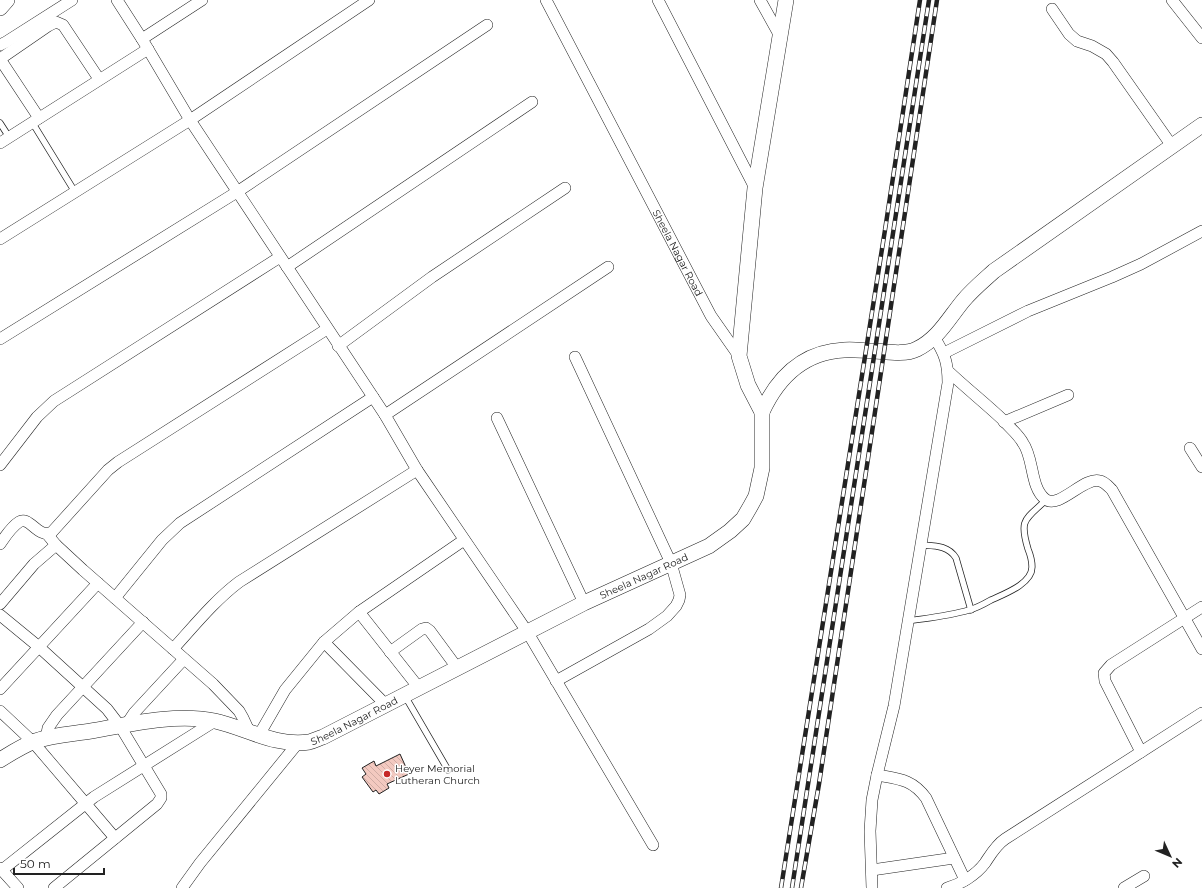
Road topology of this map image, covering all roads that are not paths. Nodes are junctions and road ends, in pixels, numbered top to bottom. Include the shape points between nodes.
1 (7, 0) edge
2 (72, 0) edge
3 (117, 0) edge
4 (202, 0) edge
5 (369, 0) edge
6 (546, 0) edge
7 (658, 0) edge
8 (760, 0) edge
9 (786, 0) edge
10 (1172, 0) edge
11 (0, 8) edge
12 (1052, 8) dead end
13 (487, 25) dead end
14 (780, 36) junction
15 (1202, 38) edge
16 (145, 44) junction
17 (0, 45) edge
18 (99, 80) junction
19 (532, 102) dead end
20 (36, 120) junction
21 (190, 120) junction
22 (0, 123) edge
23 (1202, 125) edge
24 (5, 140) edge
25 (1172, 146) junction
26 (565, 188) dead end
27 (755, 188) junction
28 (75, 192) junction
29 (237, 192) junction
30 (1202, 231) edge
31 (0, 239) edge
32 (280, 257) junction
33 (287, 267) junction
34 (608, 267) dead end
35 (327, 329) junction
36 (934, 337) junction
37 (0, 339) edge
38 (338, 346) junction
39 (944, 353) junction
40 (739, 356) junction
41 (575, 358) dead end
42 (948, 371) junction
43 (1068, 395) dead end
44 (373, 397) junction
45 (762, 412) junction
46 (385, 415) junction
47 (497, 418) dead end
48 (1004, 422) junction
49 (1190, 448) dead end
50 (0, 465) edge
51 (1202, 467) edge
52 (417, 470) junction
53 (1046, 500) junction
54 (47, 534) junction
55 (464, 540) junction
56 (0, 544) edge
57 (56, 545) junction
58 (921, 545) junction
59 (671, 563) junction
60 (98, 583) junction
61 (115, 598) junction
62 (584, 603) junction
63 (0, 604) edge
64 (1202, 606) edge
65 (970, 610) junction
66 (359, 612) junction
67 (0, 615) edge
68 (1184, 617) junction
69 (908, 621) junction
70 (143, 622) junction
71 (528, 633) junction
72 (324, 642) junction
73 (39, 647) junction
74 (173, 649) junction
75 (1202, 649) edge
76 (390, 652) junction
77 (184, 659) junction
78 (458, 669) junction
79 (556, 681) junction
80 (82, 687) junction
81 (419, 688) junction
82 (0, 689) edge
83 (404, 696) junction
84 (386, 705) junction
85 (0, 711) edge
86 (1202, 713) edge
87 (215, 721) junction
88 (123, 726) junction
89 (254, 733) junction
90 (39, 740) junction
91 (298, 743) junction
92 (1141, 752) junction
93 (0, 760) edge
94 (143, 767) junction
95 (448, 770) dead end
96 (877, 775) junction
97 (86, 803) junction
98 (115, 838) junction
99 (653, 845) dead end
100 (954, 858) junction
101 (1, 869) edge
102 (872, 870) junction
103 (1144, 876) dead end
104 (965, 880) junction
105 (18, 888) edge
106 (54, 888) edge
107 (182, 888) edge
108 (872, 888) edge
109 (947, 888) edge
110 (1124, 888) edge

1 - 11 main road
2 - 17 street
3 - 16 street
4 - 16 street
5 - 21 street
6 - 40 street, Sheela Nagar Road via 711,316
7 - 27 street
8 - 14 street
9 - 14 main road
10 - 15 street
12 - 25 street via 1069,34 1077,41 1106,54 1113,62
13 - 29 street
14 - 27 main road
16 - 18 street
16 - 21 street
18 - 20 street
18 - 20 street via 63,25 56,22 48,26 0,59
19 - 33 street
20 - 24 street
20 - 28 lane
21 - 28 street
21 - 29 street
22 - 24 lane
23 - 25 main road
25 - 36 main road via 994,271 964,301
26 - 38 street via 432,277
27 - 40 main road
28 - 31 street
29 - 32 street
29 - 37 street
30 - 39 street via 1141,264 1028,311
32 - 33 street
32 - 50 street via 54,401 37,417
33 - 35 street
34 - 46 street
35 - 38 street
35 - 54 street via 118,462 52,532
36 - 39 street
36 - 45 main road via 916,350 900,353 845,350 820,354 804,361 777,385
38 - 44 street
39 - 42 street
40 - 45 main road, Sheela Nagar Road via 748,385
41 - 59 street
42 - 48 street
42 - 58 street
43 - 48 street
44 - 46 street
44 - 61 street via 180,523 165,536
45 - 59 main road, Sheela Nagar Road via 762,468 756,496 750,507 743,518 719,540
46 - 52 street
47 - 62 street
48 - 53 street via 1027,449 1037,488
49 - 51 street
52 - 55 street
52 - 74 street via 226,591
53 - 65 lane via 1023,524 1032,560 1029,577 1014,590
53 - 68 street via 1052,502 1061,499 1094,481 1106,484 1112,490
54 - 56 street via 41,533 23,520 14,526
54 - 57 street
55 - 66 street
55 - 71 street
57 - 60 street
57 - 63 street via 34,564
58 - 65 lane via 946,548 953,553
58 - 69 street
59 - 62 main road, Sheela Nagar Road
59 - 79 street via 680,595 676,606 667,616 649,629
60 - 61 street
60 - 73 street
61 - 70 street
62 - 71 main road, Sheela Nagar Road
64 - 68 street
65 - 69 lane
66 - 72 street
66 - 76 street
67 - 73 street
68 - 75 street
68 - 92 street via 1111,665 1104,673 1104,681
69 - 96 street via 891,722
70 - 74 street
70 - 80 street
71 - 78 main road, Sheela Nagar Road
71 - 79 street
72 - 84 street
72 - 89 street
73 - 80 street
73 - 82 street
74 - 77 street
76 - 78 street via 426,628
76 - 81 street
77 - 88 street
77 - 89 street via 239,711
78 - 81 main road, Sheela Nagar Road
79 - 99 street
80 - 88 street
80 - 90 street via 57,714
81 - 83 main road, Sheela Nagar Road
83 - 84 main road, Sheela Nagar Road
83 - 95 lane
84 - 91 main road, Sheela Nagar Road via 323,737
85 - 90 street
86 - 92 street
87 - 88 main road, Sheela Nagar Road via 176,719
87 - 89 main road, Sheela Nagar Road
87 - 94 street
88 - 90 main road, Sheela Nagar Road
88 - 94 street
89 - 91 main road, Sheela Nagar Road via 275,740
90 - 93 main road, Sheela Nagar Road
90 - 97 street
91 - 107 street
92 - 104 street via 998,844 984,864
94 - 97 street
94 - 98 street via 161,794 161,798
96 - 100 street via 901,779 920,790
96 - 102 street via 870,832
97 - 98 street
97 - 101 street
98 - 106 street
100 - 102 street
100 - 104 street
101 - 105 street
102 - 108 street
103 - 110 street
104 - 109 street

